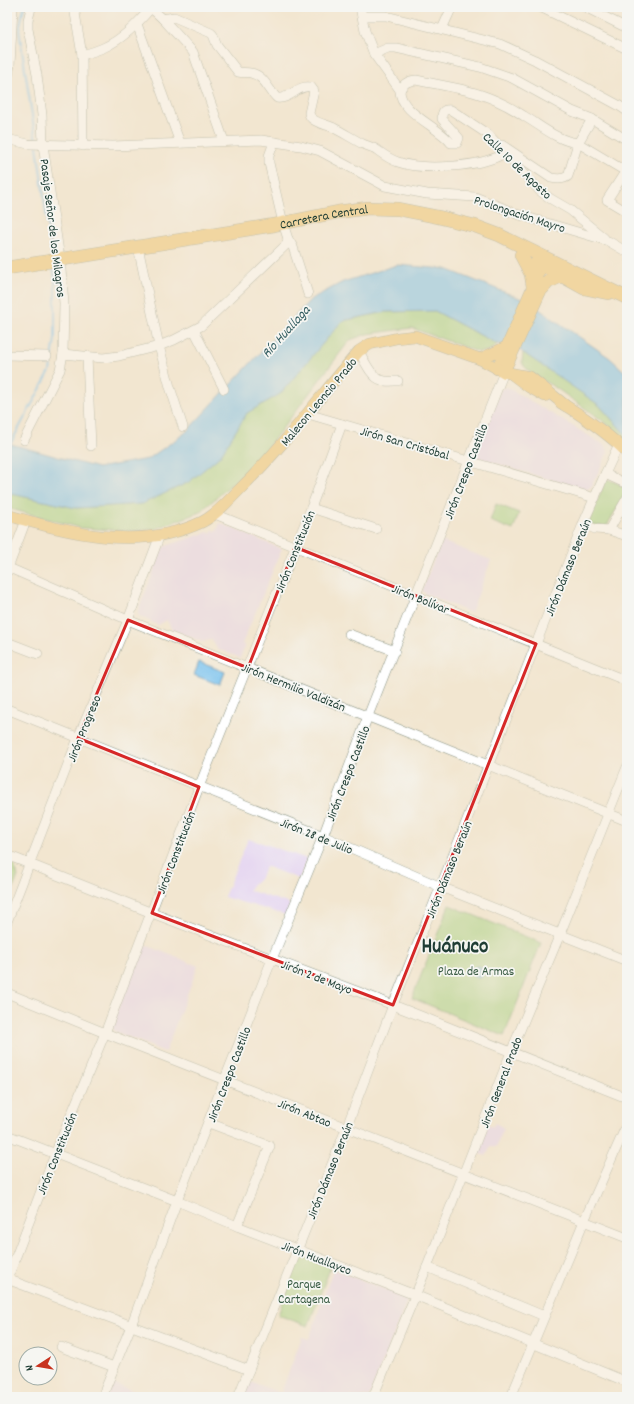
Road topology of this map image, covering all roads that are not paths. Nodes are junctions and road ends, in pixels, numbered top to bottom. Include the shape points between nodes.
1 (13, 7) edge
2 (74, 7) edge
3 (151, 7) edge
4 (452, 7) edge
5 (540, 7) edge
6 (585, 7) edge
7 (31, 8) dead end
8 (361, 11) edge
9 (163, 19) junction
10 (137, 24) junction
11 (627, 28) edge
12 (442, 29) junction
13 (627, 49) edge
14 (374, 54) junction
15 (82, 55) junction
16 (8, 65) edge
17 (7, 81) edge
18 (400, 90) junction
19 (627, 111) edge
20 (592, 119) junction
21 (489, 135) junction
22 (7, 139) edge
23 (627, 140) edge
24 (224, 141) junction
25 (274, 142) junction
26 (180, 143) junction
27 (578, 143) junction
28 (42, 145) junction
29 (83, 146) junction
30 (505, 153) junction
31 (626, 170) edge
32 (623, 183) edge
33 (627, 212) edge
34 (283, 223) junction
35 (475, 226) junction
36 (288, 239) junction
37 (608, 241) junction
38 (138, 247) junction
39 (627, 252) edge
40 (521, 255) junction
41 (59, 260) junction
42 (551, 267) junction
43 (7, 268) edge
44 (536, 291) junction
45 (308, 294) dead end
46 (627, 298) edge
47 (194, 330) junction
48 (158, 346) junction
49 (509, 348) junction
50 (359, 351) junction
51 (63, 354) junction
52 (7, 355) edge
53 (47, 356) dead end
54 (87, 357) junction
55 (480, 359) junction
56 (504, 371) junction
57 (398, 381) dead end
58 (224, 389) dead end
59 (308, 414) junction
60 (342, 424) junction
61 (184, 426) dead end
62 (24, 440) dead end
63 (619, 444) junction
64 (91, 446) dead end
65 (627, 453) edge
66 (469, 461) junction
67 (605, 474) junction
68 (627, 484) edge
69 (595, 498) junction
70 (627, 498) edge
71 (311, 508) junction
72 (215, 514) junction
73 (7, 515) edge
74 (26, 520) junction
75 (584, 524) junction
76 (376, 529) dead end
77 (609, 530) junction
78 (160, 535) junction
79 (627, 536) edge
80 (295, 547) junction
81 (8, 568) edge
82 (417, 596) junction
83 (128, 620) junction
84 (349, 634) dead end
85 (7, 642) edge
86 (536, 644) junction
87 (395, 651) junction
88 (38, 654) dead end
89 (248, 668) junction
90 (627, 680) edge
91 (7, 710) edge
92 (368, 716) junction
93 (78, 738) junction
94 (489, 766) junction
95 (627, 767) edge
96 (199, 787) junction
97 (608, 814) junction
98 (627, 821) edge
99 (323, 836) junction
100 (7, 855) edge
101 (30, 864) junction
102 (441, 887) junction
103 (152, 913) junction
104 (7, 922) edge
105 (560, 934) junction
106 (272, 959) junction
107 (627, 961) edge
108 (7, 993) edge
109 (393, 1005) junction
110 (105, 1034) junction
111 (511, 1052) junction
112 (226, 1080) junction
113 (627, 1098) edge
114 (209, 1123) junction
115 (627, 1124) edge
116 (346, 1129) junction
117 (7, 1135) edge
118 (55, 1154) junction
119 (464, 1175) junction
120 (177, 1201) junction
121 (584, 1221) junction
122 (237, 1226) junction
123 (627, 1238) edge
124 (298, 1250) junction
125 (427, 1267) junction
126 (7, 1279) edge
127 (416, 1295) junction
128 (544, 1316) junction
129 (131, 1326) junction
130 (533, 1344) junction
131 (61, 1347) dead end
132 (114, 1367) junction
133 (249, 1370) junction
134 (627, 1382) edge
135 (102, 1397) edge
136 (238, 1397) edge
137 (373, 1397) edge
138 (511, 1397) edge

1 - 16 street
2 - 15 street
3 - 9 street
3 - 10 street
4 - 12 street
5 - 13 street
6 - 11 street
7 - 28 street, Pasaje Señor de los Milagros via 28,29 40,102
8 - 12 street
8 - 14 street, Calle 10 de Agosto
9 - 24 street via 193,52
9 - 30 street via 174,17 211,33 238,72 255,74 265,81 277,98 284,98 303,87 311,87 314,91 309,113 312,119 377,149 396,162 418,167 468,165
10 - 15 street via 119,40 103,49
10 - 26 street
12 - 19 street via 500,44 535,60
14 - 18 street, Calle 10 de Agosto
14 - 20 street via 388,48 396,48 480,67 512,78 572,111
15 - 29 street
16 - 17 street
18 - 21 street, Calle 10 de Agosto via 403,102 422,121 439,130 450,143 457,142 458,138 442,119 442,113 447,109
18 - 27 street via 408,81 416,80 463,89 496,101 551,134
20 - 23 street
20 - 27 street
21 - 27 street via 551,178 557,179 568,176
21 - 30 street, Calle 10 de Agosto
22 - 28 street, Prolongación Mayro
24 - 25 street, Prolongación Mayro
24 - 26 street, Prolongación Mayro
25 - 34 street via 269,156
25 - 37 street, Prolongación Mayro via 320,151 389,187 428,194 475,197 513,214
26 - 29 street, Prolongación Mayro
27 - 31 street
28 - 29 street, Prolongación Mayro
28 - 41 street, Pasaje Señor de los Milagros
30 - 37 street, Calle 10 de Agosto via 540,191 570,210
31 - 32 street
32 - 33 street via 607,200
34 - 35 highway, Carretera Central via 368,208 398,209
34 - 36 street
34 - 38 highway, Carretera Central
35 - 40 highway via 503,247
35 - 42 highway, Carretera Central via 499,235
36 - 45 street
36 - 47 street via 287,244
37 - 39 street, Prolongación Mayro
38 - 41 highway, Carretera Central
38 - 48 street
40 - 42 highway
40 - 44 highway
41 - 43 highway, Carretera Central
41 - 51 street, Pasaje Señor de los Milagros via 64,303
42 - 44 main road
42 - 44 highway via 548,282
42 - 46 highway, Carretera Central
42 - 46 highway via 584,288
44 - 49 main road
47 - 48 street
47 - 58 street
48 - 54 street via 120,356
48 - 61 street
49 - 55 main road
49 - 56 main road
50 - 55 main road, Malecon Leoncio Prado via 370,344 415,336
50 - 57 street via 378,379
50 - 59 main road, Malecon Leoncio Prado
51 - 54 street
51 - 62 street, Pasaje Señor de los Milagros via 60,370
52 - 53 street
54 - 64 street
55 - 56 main road, Malecon Leoncio Prado
56 - 63 main road, Malecon Leoncio Prado via 530,377
56 - 66 street, Jirón Crespo Castillo
59 - 60 street, Jirón San Cristóbal
59 - 72 main road, Malecon Leoncio Prado via 251,479
60 - 66 street, Jirón San Cristóbal
60 - 71 street, Jirón Constitución
63 - 65 main road
63 - 67 street, Jirón Dámaso Beraún
66 - 69 street, Jirón San Cristóbal
66 - 82 street, Jirón Crespo Castillo
67 - 68 street
67 - 69 street, Jirón Dámaso Beraún
69 - 75 street, Jirón Dámaso Beraún
70 - 77 street, Jirón Dámaso Beraún
71 - 76 street
71 - 80 street, Jirón Constitución
72 - 78 main road, Malecon Leoncio Prado via 202,522
72 - 80 street, Jirón Bolívar
73 - 74 main road, Malecon Leoncio Prado
74 - 78 main road, Malecon Leoncio Prado via 90,535 143,538
74 - 81 street
75 - 77 street via 595,529
75 - 86 street, Jirón Dámaso Beraún
77 - 79 street
78 - 83 street, Jirón Progreso
80 - 82 street, Jirón Bolívar
80 - 89 street, Jirón Constitución
81 - 83 street, Jirón Hermilio Valdizán
82 - 86 street, Jirón Bolívar
82 - 87 street, Jirón Crespo Castillo
83 - 89 street, Jirón Hermilio Valdizán
83 - 93 street, Jirón Progreso
84 - 87 street
85 - 88 street
86 - 90 street, Jirón Bolívar
86 - 94 street, Jirón Dámaso Beraún
87 - 92 street, Jirón Crespo Castillo
89 - 92 street, Jirón Hermilio Valdizán
89 - 96 street, Jirón Constitución
91 - 93 street, Jirón 28 de Julio
92 - 94 street, Jirón Hermilio Valdizán
92 - 99 street, Jirón Crespo Castillo
93 - 96 street, Jirón 28 de Julio
93 - 101 street, Jirón Progreso
94 - 97 street, Jirón Hermilio Valdizán
94 - 102 street, Jirón Dámaso Beraún
95 - 97 street, Jirón General Prado
96 - 99 street, Jirón 28 de Julio
96 - 103 street, Jirón Constitución
97 - 98 street, Jirón Hermilio Valdizán
97 - 105 street, Jirón General Prado
99 - 102 street, Jirón 28 de Julio
99 - 106 street, Jirón Crespo Castillo
100 - 101 street, Jirón 2 de Mayo
101 - 103 street, Jirón 2 de Mayo
101 - 104 street, Jirón Progreso
102 - 105 street, Jirón 28 de Julio
102 - 109 street, Jirón Dámaso Beraún
103 - 106 street, Jirón 2 de Mayo
103 - 110 street, Jirón Constitución
105 - 107 street, Jirón 28 de Julio
105 - 111 street, Jirón General Prado
106 - 109 street, Jirón 2 de Mayo
106 - 112 street, Jirón Crespo Castillo
108 - 110 street, Jirón Abtao
109 - 111 street, Jirón 2 de Mayo
109 - 116 street, Jirón Dámaso Beraún
110 - 112 street, Jirón Abtao
110 - 118 street, Jirón Constitución
111 - 113 street, Jirón 2 de Mayo
111 - 119 street, Jirón General Prado
112 - 114 street, Jirón Crespo Castillo
112 - 116 street, Jirón Abtao
114 - 120 street, Jirón Crespo Castillo
114 - 122 street via 270,1146
115 - 121 street
116 - 119 street, Jirón Abtao
116 - 124 street, Jirón Dámaso Beraún
117 - 118 street, Jirón Huallayco
118 - 120 street, Jirón Huallayco
118 - 126 street, Jirón Constitución
119 - 121 street, Jirón Abtao
119 - 125 street, Jirón General Prado
120 - 122 street, Jirón Huallayco
120 - 129 street, Jirón Crespo Castillo
121 - 123 street, Jirón Abtao
121 - 128 street
122 - 124 street, Jirón Huallayco
124 - 127 street, Jirón Huallayco
124 - 133 street, Jirón Dámaso Beraún
125 - 127 street, Jirón General Prado
125 - 128 street
126 - 129 street
127 - 130 street, Jirón Huallayco
127 - 137 street, Jirón General Prado
128 - 130 street
129 - 132 street, Jirón Crespo Castillo
129 - 133 street
130 - 134 street, Jirón Huallayco
130 - 138 street
131 - 132 street
132 - 135 street, Jirón Crespo Castillo
133 - 136 street, Jirón Dámaso Beraún

